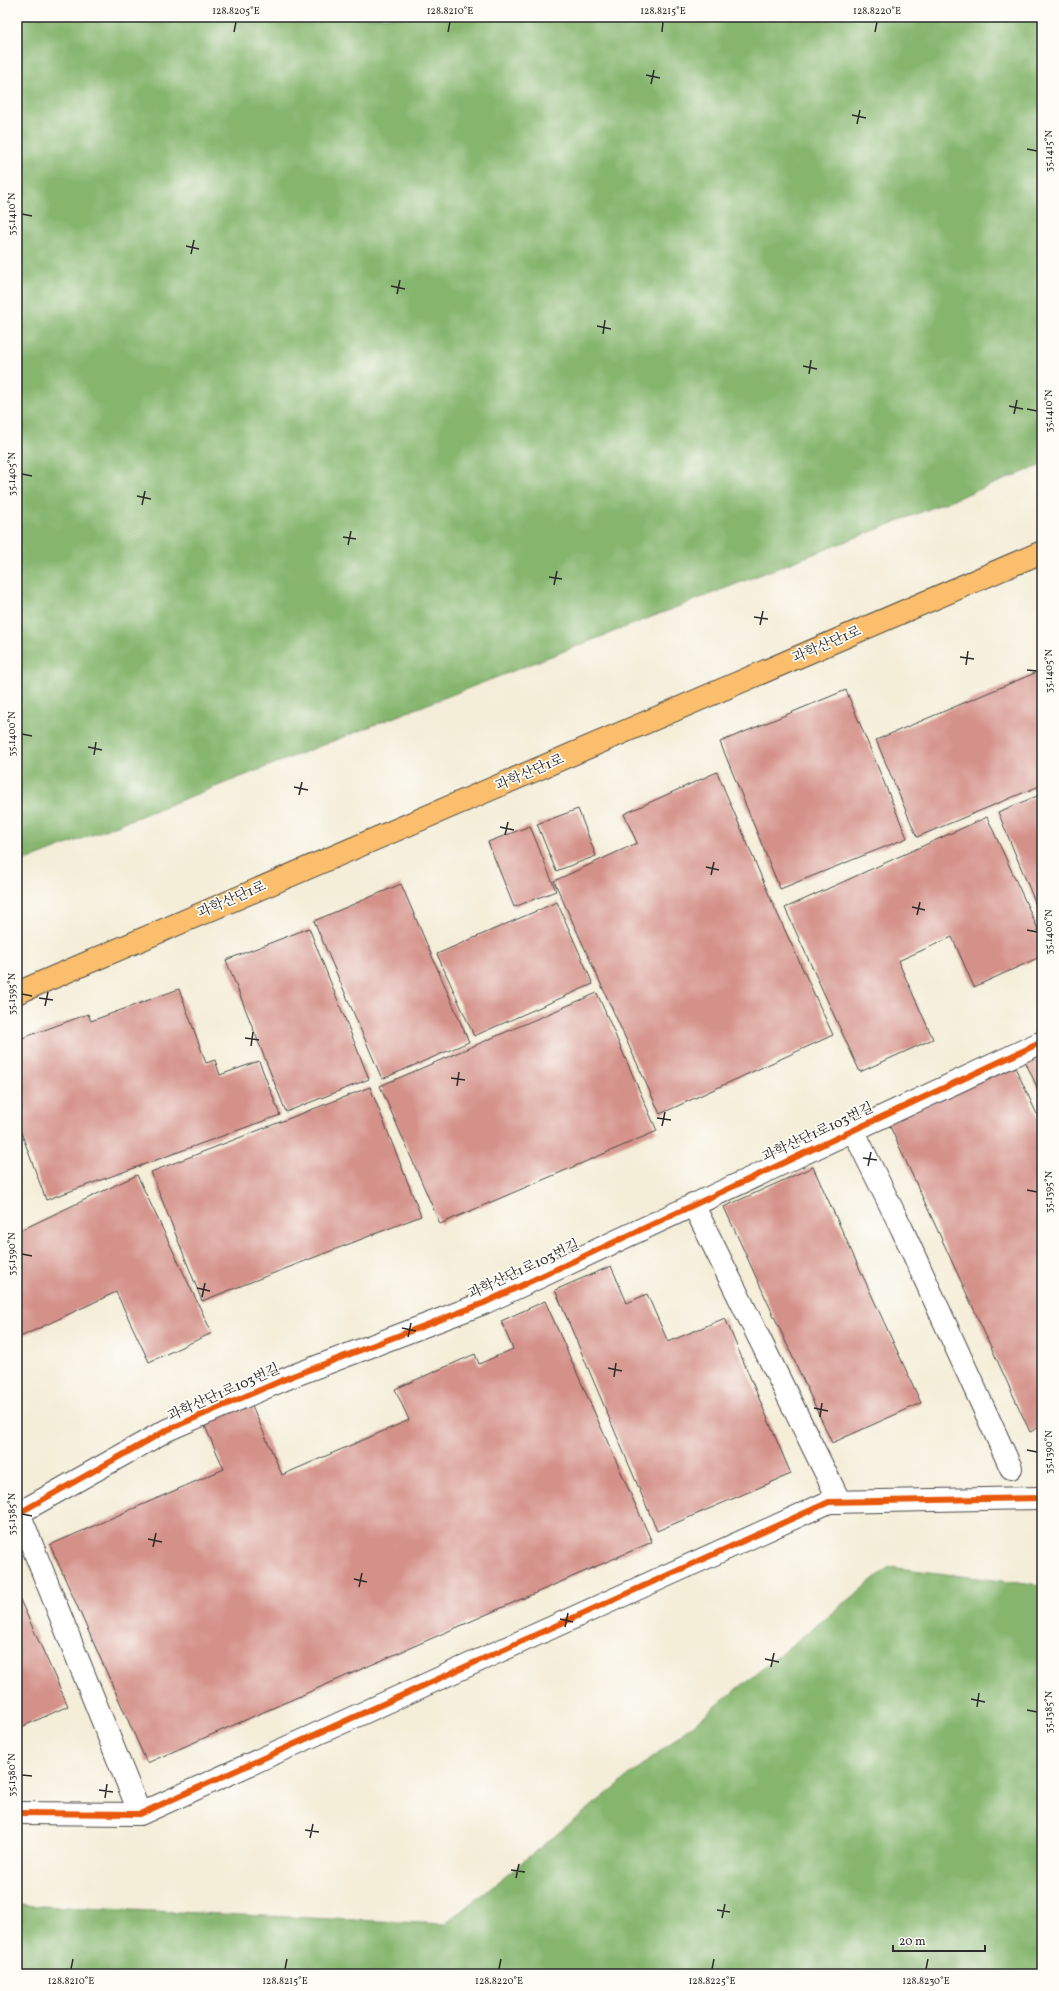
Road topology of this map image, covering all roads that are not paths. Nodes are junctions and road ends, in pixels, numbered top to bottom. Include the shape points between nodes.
1 (1042, 552) edge
2 (17, 993) edge
3 (1042, 1042) edge
4 (853, 1130) junction
5 (693, 1204) junction
6 (1011, 1468) dead end
7 (1042, 1498) edge
8 (840, 1502) junction
9 (18, 1510) edge
10 (17, 1813) edge
11 (140, 1814) junction

1 - 2 main road, 과학산단1로
3 - 4 street, 과학산단1로103번길
4 - 5 street, 과학산단1로103번길
4 - 6 street via 902,1229
5 - 8 street
5 - 9 street, 과학산단1로103번길 via 484,1302 290,1377 168,1430
7 - 8 street
8 - 11 street via 829,1502
9 - 11 street
10 - 11 street

